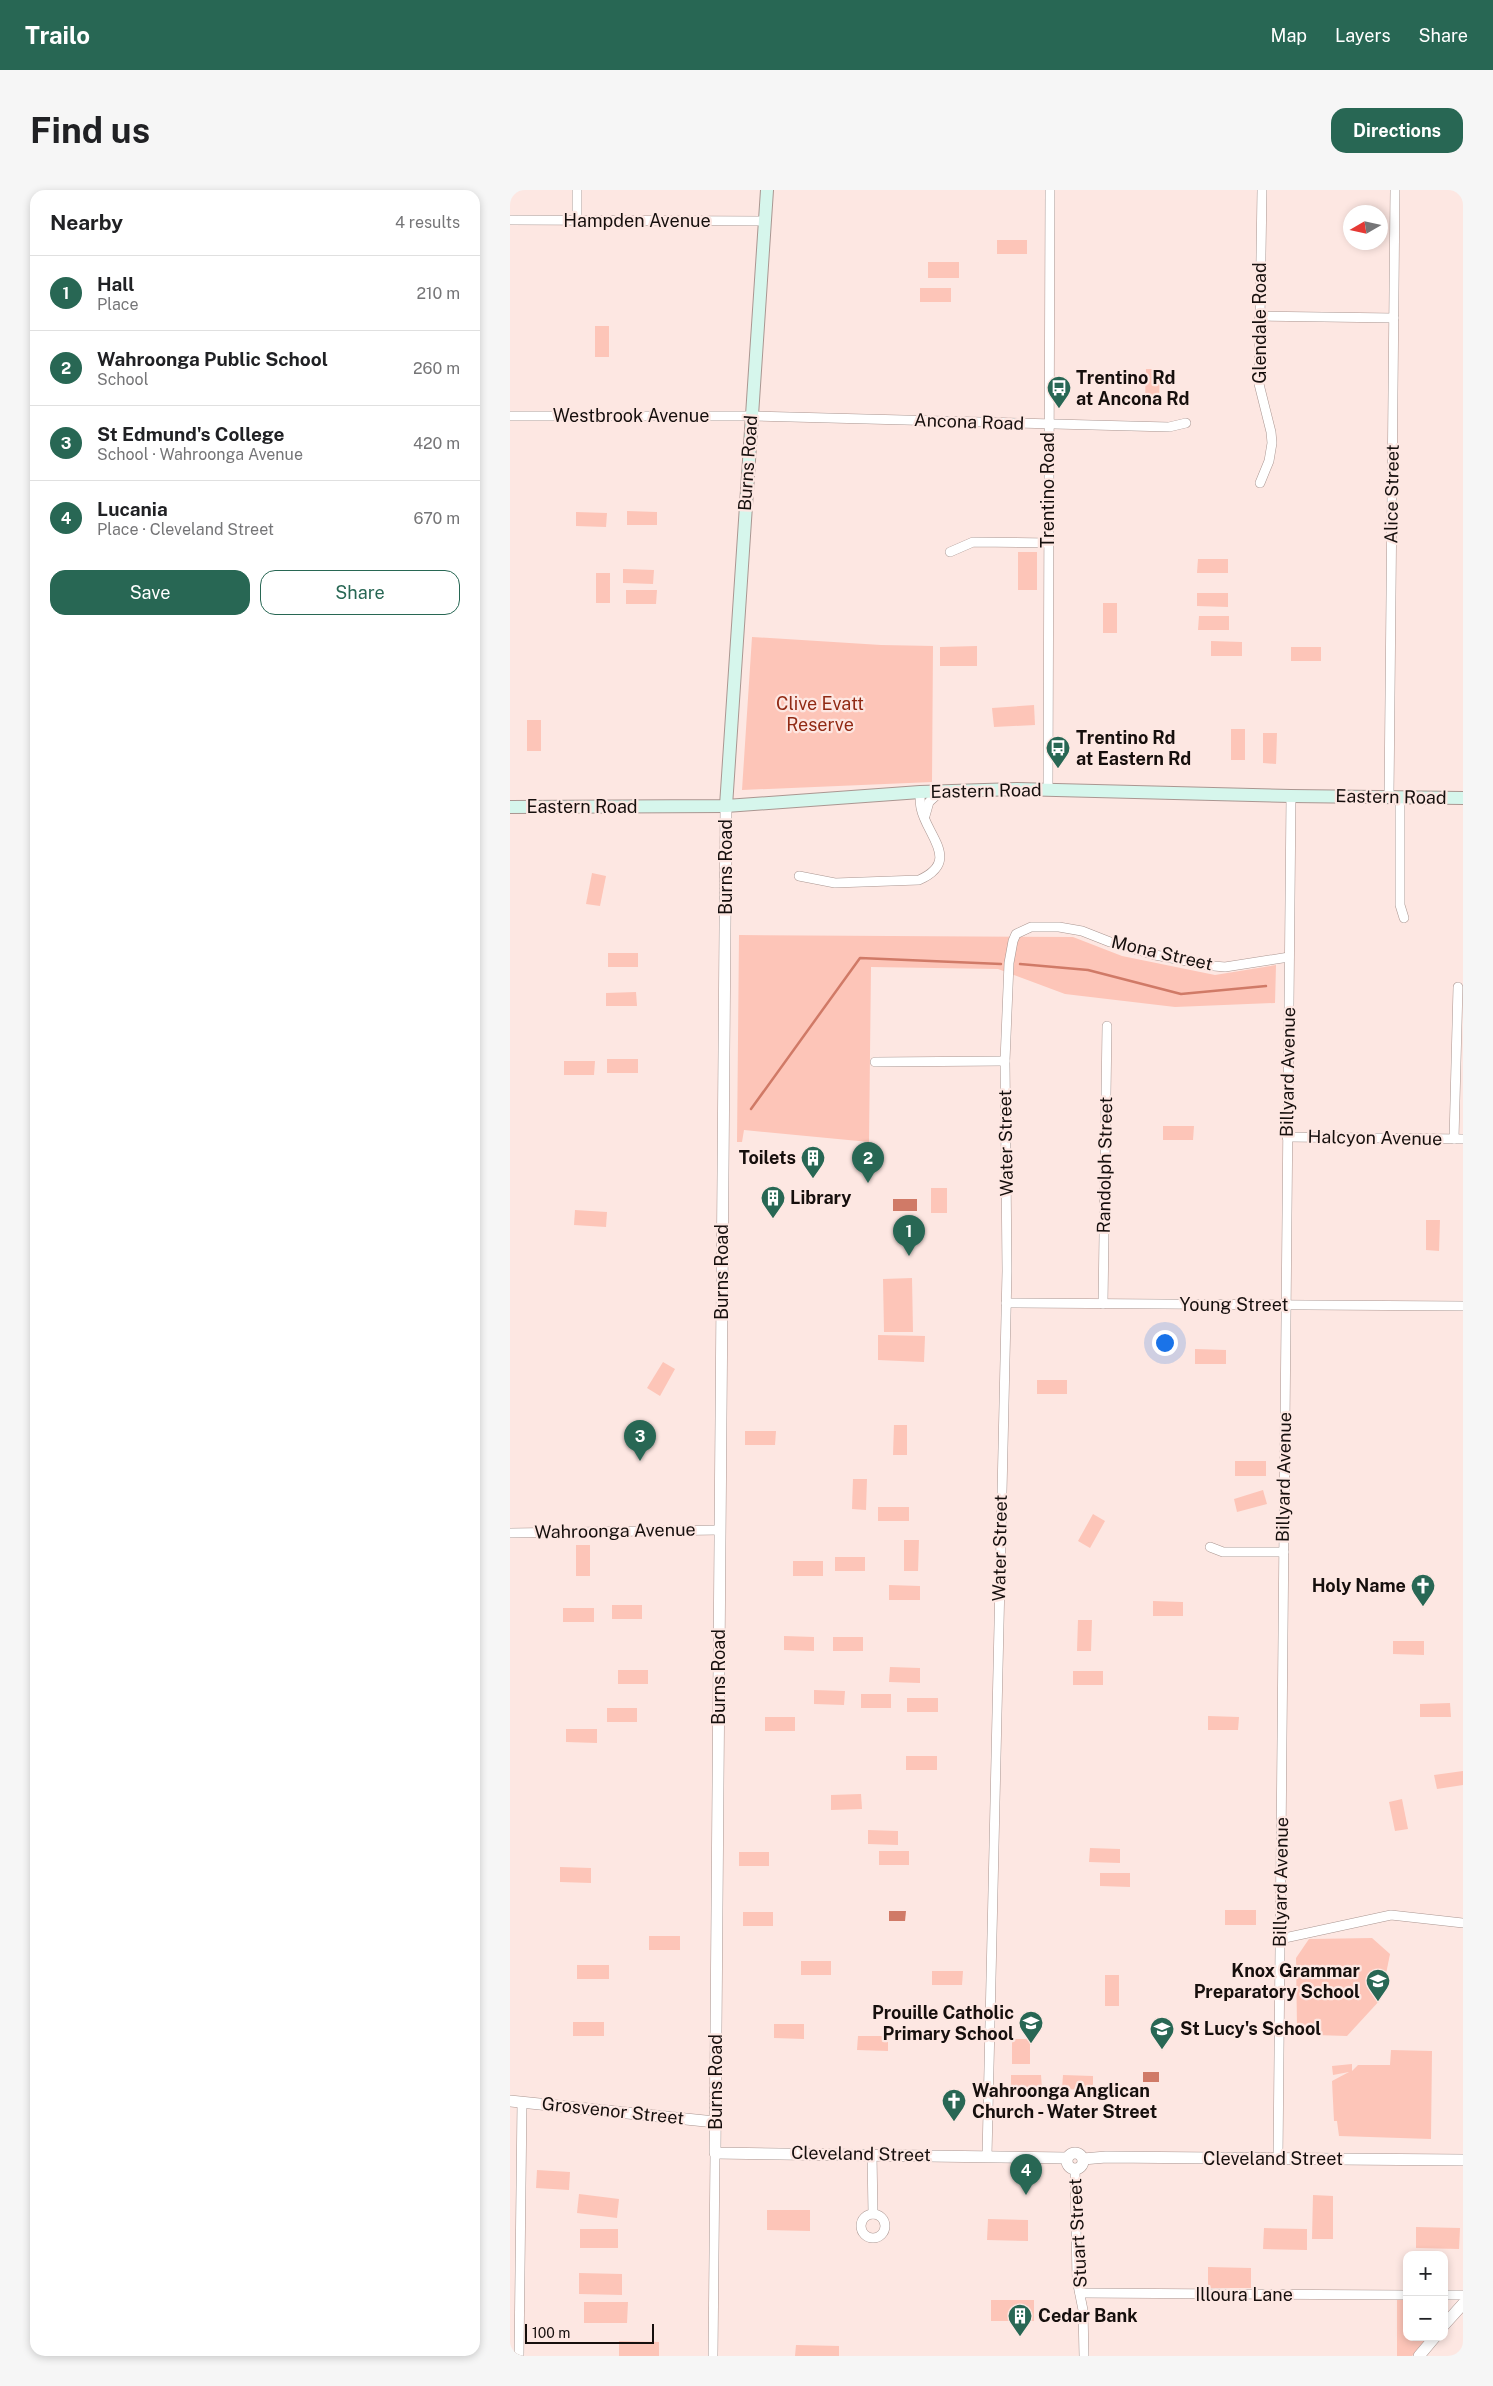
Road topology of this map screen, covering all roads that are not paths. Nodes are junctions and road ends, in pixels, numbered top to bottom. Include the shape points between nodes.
1 (577, 190) edge
2 (767, 190) edge
3 (1050, 190) edge
4 (1262, 190) edge
5 (1396, 190) edge
6 (510, 220) edge
7 (577, 220) junction
8 (764, 221) junction
9 (1259, 316) junction
10 (1394, 318) junction
11 (510, 416) edge
12 (751, 416) junction
13 (1186, 423) dead end
14 (1048, 424) junction
15 (1260, 483) dead end
16 (1048, 543) junction
17 (950, 552) dead end
18 (1048, 789) junction
19 (940, 791) junction
20 (920, 792) junction
21 (1291, 796) junction
22 (1395, 797) junction
23 (1463, 798) edge
24 (726, 806) junction
25 (510, 807) edge
26 (925, 816) junction
27 (799, 876) dead end
28 (1404, 918) dead end
29 (1013, 941) joint
30 (1289, 957) junction
31 (1458, 987) dead end
32 (1107, 1026) dead end
33 (1005, 1061) junction
34 (875, 1062) dead end
35 (1287, 1137) junction
36 (1458, 1139) edge
37 (1006, 1303) junction
38 (1103, 1304) junction
39 (1286, 1305) junction
40 (1463, 1306) edge
41 (720, 1530) junction
42 (510, 1533) edge
43 (1210, 1547) dead end
44 (1284, 1552) junction
45 (1463, 1923) edge
46 (1280, 1939) junction
47 (516, 2102) edge
48 (715, 2122) junction
49 (715, 2153) junction
50 (872, 2154) junction
51 (987, 2156) junction
52 (1067, 2158) junction
53 (1083, 2159) junction
54 (1278, 2159) junction
55 (1463, 2160) edge
56 (1075, 2169) junction
57 (873, 2214) dead end
58 (1080, 2293) junction
59 (1403, 2295) edge
60 (1448, 2295) edge
61 (1463, 2295) edge
62 (1463, 2304) edge
63 (1448, 2321) edge
64 (1432, 2341) edge
65 (519, 2356) edge
66 (712, 2356) edge
67 (1084, 2356) edge
68 (1419, 2356) edge

1 - 7 street
2 - 8 main road, Burns Road
3 - 14 street, Trentino Road
4 - 9 street, Glendale Road
5 - 10 street, Alice Street
6 - 7 street, Hampden Avenue
7 - 8 street, Hampden Avenue
8 - 12 main road, Burns Road
9 - 10 street
9 - 15 street, Glendale Road via 1259,389 1272,438 1269,461
10 - 22 street, Alice Street
11 - 12 street, Westbrook Avenue
12 - 14 street, Ancona Road
12 - 24 main road, Burns Road
13 - 14 street, Ancona Road via 1169,427
14 - 16 street, Trentino Road
16 - 17 street via 973,542
16 - 18 street, Trentino Road
18 - 19 main road, Eastern Road
18 - 21 main road, Eastern Road
19 - 20 main road, Eastern Road
19 - 26 street via 929,802
20 - 24 main road, Eastern Road
20 - 26 street via 920,809
21 - 22 main road, Eastern Road
21 - 30 street, Billyard Avenue
22 - 23 main road, Eastern Road
22 - 28 street, Alice Street via 1400,905
24 - 25 main road, Eastern Road
24 - 41 street, Burns Road
26 - 27 street via 940,851 939,863 919,880 835,883
29 - 30 street, Mona Street via 1016,934 1031,927 1059,927 1082,931 1155,955 1214,966
29 - 33 street, Water Street
30 - 35 street, Billyard Avenue
31 - 36 street
32 - 38 street, Randolph Street
33 - 34 street
33 - 37 street, Water Street
35 - 36 street, Halcyon Avenue
35 - 39 street, Billyard Avenue
37 - 38 street, Young Street
37 - 51 street, Water Street
38 - 39 street, Young Street
39 - 40 street, Young Street
39 - 44 street, Billyard Avenue
41 - 42 street, Wahroonga Avenue
41 - 48 street, Burns Road
43 - 44 street via 1224,1552
44 - 46 street, Billyard Avenue
45 - 46 street via 1390,1915
46 - 54 street, Billyard Avenue
47 - 48 street, Grosvenor Street
47 - 65 street
48 - 49 street, Burns Road
49 - 50 street, Cleveland Street
49 - 66 street, Burns Road
50 - 51 street, Cleveland Street
50 - 57 street
51 - 52 street, Cleveland Street
52 - 53 street via 1076,2153
52 - 56 street via 1069,2167
53 - 54 street, Cleveland Street
53 - 56 street via 1080,2167
54 - 55 street, Cleveland Street
56 - 58 street, Stuart Street
58 - 59 street, Illoura Lane
58 - 67 street, Stuart Street
60 - 61 street
62 - 63 street
64 - 68 street

